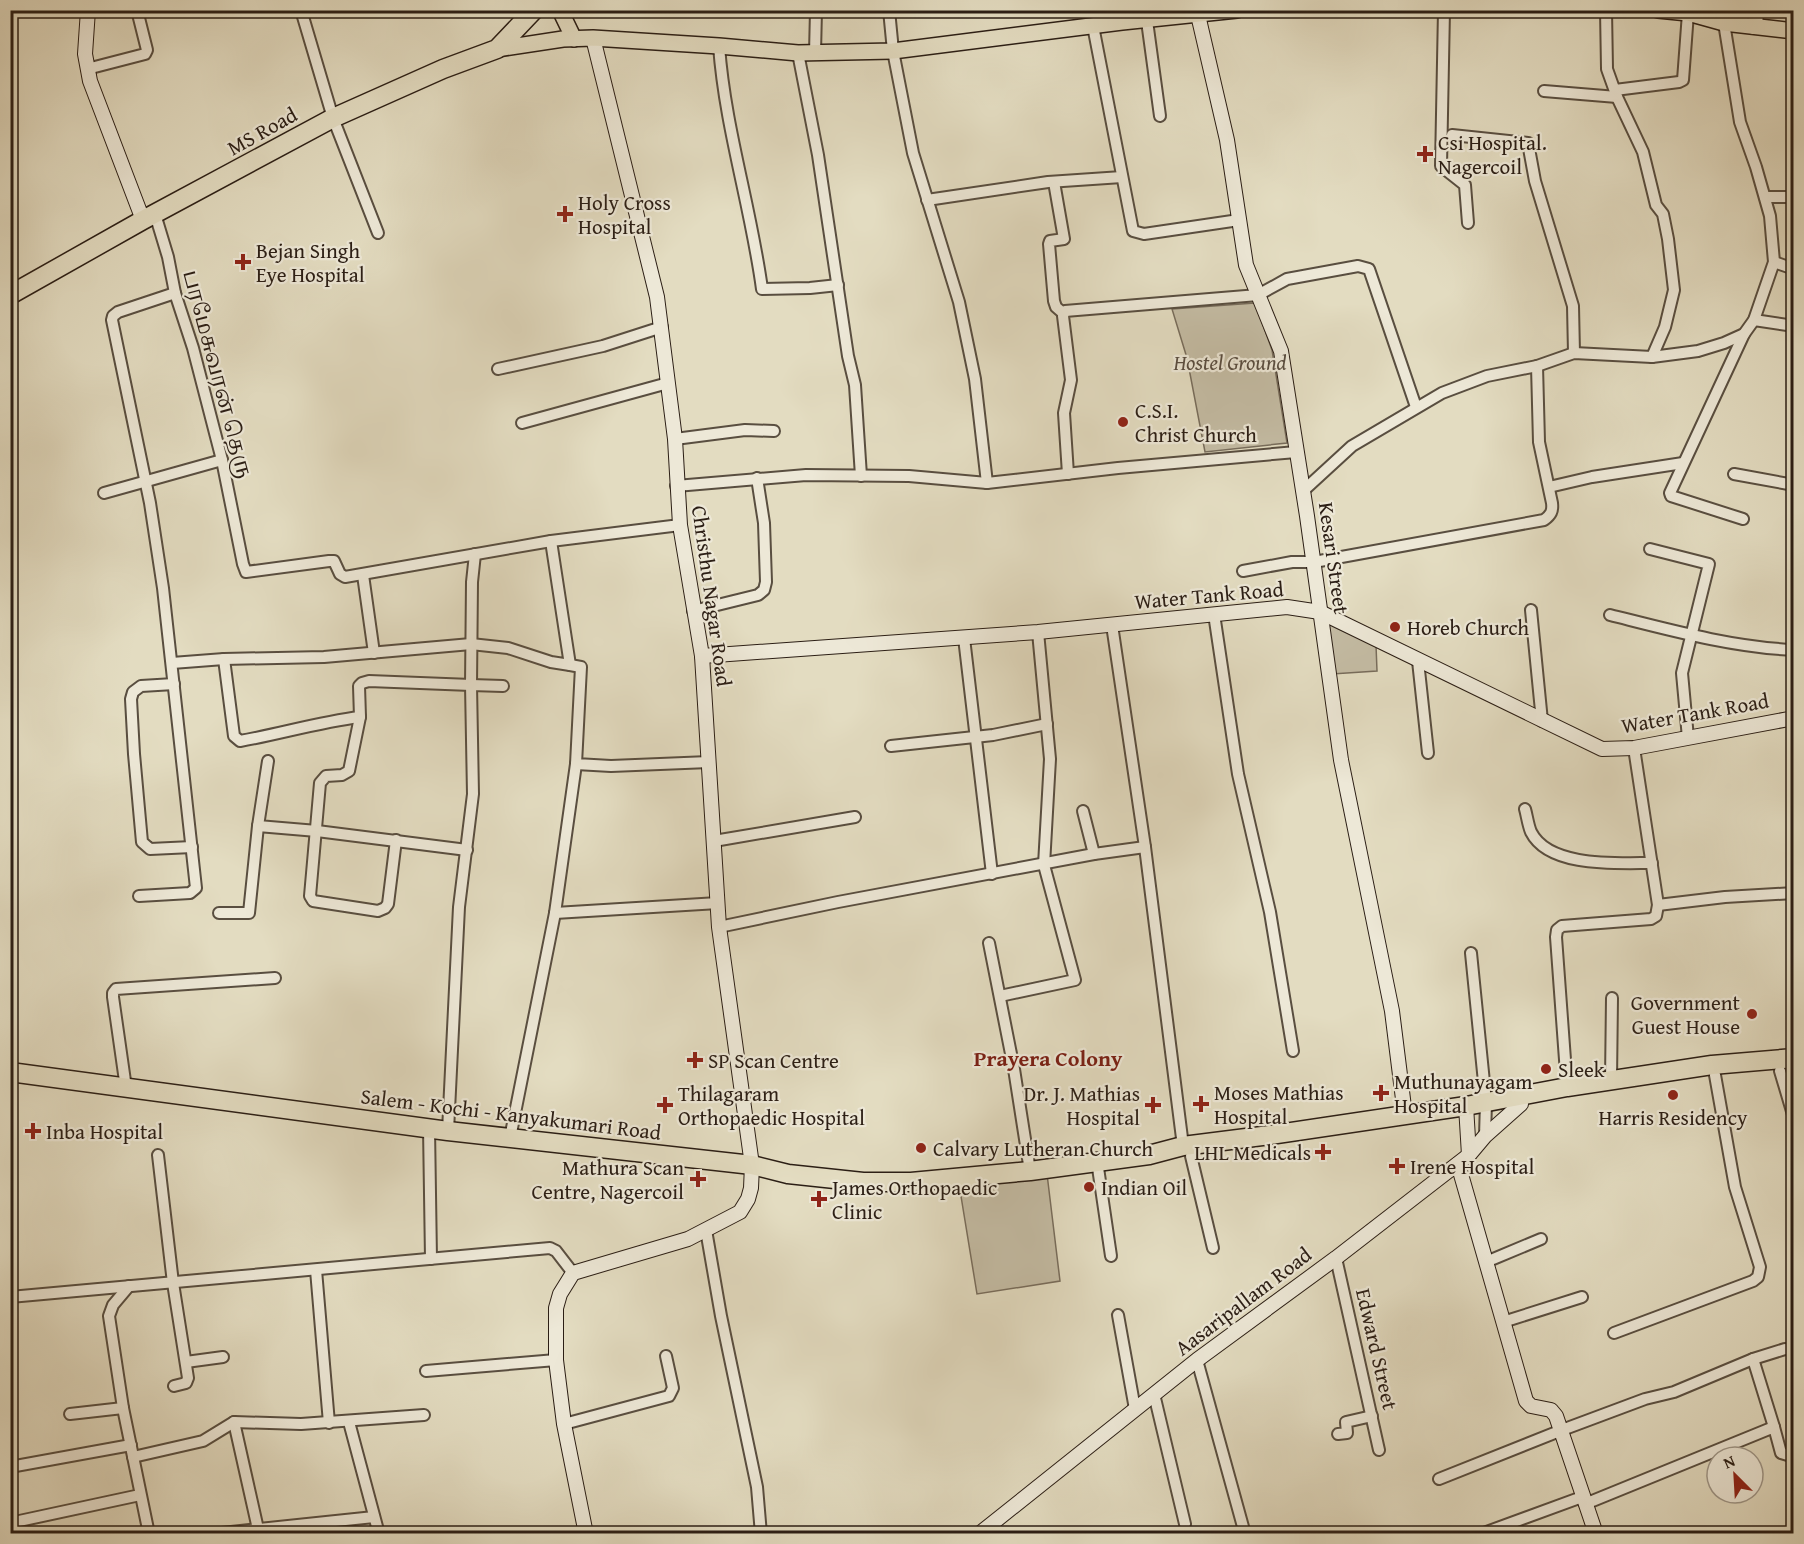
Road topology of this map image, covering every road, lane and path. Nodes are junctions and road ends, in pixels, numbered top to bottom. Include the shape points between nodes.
1 (87, 10) edge
2 (137, 10) edge
3 (302, 10) edge
4 (534, 10) edge
5 (560, 10) edge
6 (816, 10) edge
7 (889, 10) edge
8 (1237, 10) edge
9 (1444, 10) edge
10 (1606, 10) edge
11 (1658, 10) edge
12 (1757, 10) edge
13 (1688, 13) junction
14 (1198, 15) junction
15 (1121, 16) edge
16 (1147, 21) junction
17 (1724, 23) junction
18 (1093, 27) junction
19 (1754, 27) junction
20 (1794, 31) edge
21 (593, 38) junction
22 (574, 39) junction
23 (719, 46) junction
24 (497, 49) junction
25 (893, 51) junction
26 (798, 53) junction
27 (815, 53) junction
28 (87, 69) junction
29 (1544, 91) dead end
30 (1616, 94) junction
31 (1160, 116) dead end
32 (333, 118) junction
33 (1452, 135) dead end
34 (1122, 177) junction
35 (1054, 182) junction
36 (1765, 197) junction
37 (1794, 197) edge
38 (927, 200) junction
39 (149, 217) junction
40 (1239, 220) junction
41 (1468, 223) dead end
42 (378, 233) dead end
43 (1774, 262) junction
44 (1794, 269) edge
45 (838, 285) junction
46 (175, 292) junction
47 (10, 295) edge
48 (1258, 295) junction
49 (1063, 314) junction
50 (1754, 320) junction
51 (1794, 326) edge
52 (662, 327) junction
53 (1744, 334) junction
54 (1574, 353) junction
55 (1652, 357) junction
56 (1537, 366) junction
57 (498, 369) dead end
58 (668, 383) junction
59 (1416, 407) junction
60 (522, 423) dead end
61 (774, 431) dead end
62 (675, 439) junction
63 (1296, 452) junction
64 (222, 460) junction
65 (1683, 463) junction
66 (1068, 474) junction
67 (1734, 474) dead end
68 (861, 476) junction
69 (757, 478) junction
70 (146, 482) junction
71 (987, 483) junction
72 (1794, 485) edge
73 (676, 486) junction
74 (1549, 487) junction
75 (1303, 491) junction
76 (104, 493) dead end
77 (1743, 519) dead end
78 (680, 525) junction
79 (551, 541) junction
80 (1650, 549) dead end
81 (475, 554) junction
82 (1314, 562) junction
83 (1243, 570) dead end
84 (363, 575) junction
85 (1531, 610) dead end
86 (693, 611) junction
87 (1320, 612) junction
88 (1214, 614) junction
89 (1610, 615) dead end
90 (1112, 625) junction
91 (1038, 632) junction
92 (1691, 635) junction
93 (964, 638) junction
94 (471, 644) junction
95 (1794, 650) edge
96 (374, 652) junction
97 (702, 656) junction
98 (224, 659) junction
99 (1418, 662) junction
100 (172, 663) junction
101 (570, 665) junction
102 (174, 684) junction
103 (471, 685) junction
104 (503, 686) dead end
105 (360, 717) junction
106 (1794, 718) edge
107 (1542, 721) junction
108 (1047, 724) junction
109 (975, 737) junction
110 (1688, 738) junction
111 (891, 746) dead end
112 (1634, 748) junction
113 (1428, 753) dead end
114 (268, 761) dead end
115 (709, 762) junction
116 (576, 764) junction
117 (1525, 809) dead end
118 (1083, 810) dead end
119 (855, 817) dead end
120 (258, 826) junction
121 (317, 831) junction
122 (396, 840) junction
123 (714, 841) junction
124 (192, 847) junction
125 (1145, 847) junction
126 (467, 850) junction
127 (1094, 854) junction
128 (1652, 863) junction
129 (1044, 865) junction
130 (992, 874) junction
131 (1794, 893) edge
132 (139, 896) dead end
133 (718, 903) junction
134 (1658, 905) junction
135 (219, 913) dead end
136 (555, 913) junction
137 (719, 927) junction
138 (989, 943) dead end
139 (1471, 953) dead end
140 (275, 978) dead end
141 (1000, 996) junction
142 (1612, 998) dead end
143 (1293, 1051) dead end
144 (1794, 1058) edge
145 (1748, 1067) junction
146 (1787, 1070) edge
147 (10, 1072) edge
148 (1715, 1075) junction
149 (1611, 1080) junction
150 (1567, 1087) junction
151 (126, 1088) junction
152 (1520, 1100) junction
153 (1486, 1106) junction
154 (1466, 1110) junction
155 (1405, 1115) junction
156 (1794, 1118) edge
157 (429, 1128) junction
158 (448, 1131) junction
159 (1485, 1136) junction
160 (510, 1138) junction
161 (1187, 1151) junction
162 (158, 1155) dead end
163 (1463, 1160) junction
164 (1097, 1161) junction
165 (752, 1166) junction
166 (1030, 1171) junction
167 (706, 1230) junction
168 (1540, 1239) dead end
169 (1213, 1248) dead end
170 (1111, 1256) dead end
171 (1336, 1258) junction
172 (431, 1259) junction
173 (1486, 1262) junction
174 (316, 1270) junction
175 (573, 1273) junction
176 (172, 1283) junction
177 (129, 1286) junction
178 (10, 1297) edge
179 (1582, 1298) dead end
180 (1118, 1315) dead end
181 (1503, 1322) junction
182 (1614, 1333) dead end
183 (1785, 1348) dead end
184 (666, 1356) dead end
185 (224, 1357) dead end
186 (1753, 1359) junction
187 (556, 1360) junction
188 (1197, 1360) junction
189 (186, 1362) junction
190 (426, 1371) dead end
191 (174, 1386) dead end
192 (1154, 1394) junction
193 (123, 1408) junction
194 (1135, 1409) junction
195 (70, 1414) dead end
196 (424, 1415) dead end
197 (1372, 1416) junction
198 (234, 1422) junction
199 (349, 1422) junction
200 (329, 1423) junction
201 (564, 1424) junction
202 (1774, 1427) junction
203 (1562, 1430) junction
204 (1338, 1434) dead end
205 (1378, 1450) dead end
206 (132, 1451) junction
207 (1794, 1455) edge
208 (10, 1467) edge
209 (1438, 1479) dead end
210 (140, 1495) junction
211 (1584, 1501) junction
212 (374, 1517) junction
213 (10, 1523) edge
214 (1185, 1524) dead end
215 (258, 1529) junction
216 (149, 1533) edge
217 (212, 1533) edge
218 (379, 1533) edge
219 (586, 1533) edge
220 (761, 1533) edge
221 (979, 1533) edge
222 (1245, 1533) edge
223 (1481, 1533) edge
224 (1596, 1533) edge

1 - 28 street
2 - 28 street via 145,54
3 - 32 street
4 - 24 highway, MS Road
5 - 22 main road
6 - 27 street
7 - 25 street
8 - 14 main road
9 - 41 street via 1441,166 1465,185
10 - 30 street via 1607,69
11 - 13 main road
12 - 19 street
13 - 17 main road
13 - 30 street via 1683,80
14 - 16 main road
14 - 40 street, Kesari Street via 1227,140
15 - 16 main road
15 - 18 main road
16 - 31 street
17 - 19 main road
17 - 36 street via 1740,122
18 - 25 main road
18 - 34 street
19 - 20 main road
21 - 22 main road
21 - 23 main road
21 - 52 street, Christhu Nagar Road
22 - 24 main road
23 - 26 main road
23 - 45 street via 722,84 762,289
24 - 32 highway, MS Road
25 - 27 main road
25 - 38 street via 913,153
26 - 27 main road
26 - 45 street
28 - 39 street via 106,127
29 - 30 street
30 - 55 street via 1643,152 1668,239 1674,291
32 - 39 highway, MS Road
32 - 42 street
33 - 54 street via 1528,143 1535,181 1573,306
34 - 35 street
34 - 40 street via 1131,226 1136,233
35 - 38 street
35 - 49 street via 1064,237 1049,244 1054,301
36 - 37 street
36 - 43 street
38 - 71 street via 959,302 975,379
39 - 46 street, பரமேசுவரன் தெரு via 168,257
39 - 47 highway, MS Road
40 - 48 street, Kesari Street via 1246,266
43 - 44 street
43 - 50 street
45 - 68 street via 855,386
46 - 64 street, பரமேசுவரன் தெரு
46 - 70 street via 118,312 112,318
48 - 49 street
48 - 59 street via 1287,279 1358,266 1369,269
48 - 63 street, Kesari Street via 1281,351
49 - 66 street via 1071,380 1064,413
50 - 51 street
50 - 53 street
52 - 57 street via 603,346
52 - 58 street, Christhu Nagar Road
53 - 55 street via 1698,351
53 - 65 street
54 - 55 street
54 - 56 street
56 - 59 street via 1487,376
56 - 74 street via 1539,442
58 - 60 street
58 - 62 street, Christhu Nagar Road
59 - 75 street via 1352,446
61 - 62 street via 745,430
62 - 73 street, Christhu Nagar Road
63 - 66 street
63 - 75 street, Kesari Street
64 - 70 street
64 - 84 street, பரமேசுவரன் தெரு via 246,572 334,561 342,576
65 - 74 street
65 - 77 street via 1671,496
66 - 71 street
67 - 72 street
68 - 69 street
68 - 71 street
69 - 73 street
69 - 86 street via 764,522 764,590 758,595
70 - 76 street
70 - 100 street
73 - 78 street, Christhu Nagar Road
74 - 82 street via 1553,509 1544,520
75 - 82 street, Kesari Street
78 - 79 street
78 - 86 street, Christhu Nagar Road
79 - 81 street
79 - 101 street
80 - 92 street via 1709,564
81 - 84 street
81 - 94 street
82 - 83 street
82 - 87 street, Kesari Street
84 - 96 street
85 - 107 street
86 - 97 street, Christhu Nagar Road
87 - 88 street, Water Tank Road via 1287,607
87 - 99 street, Water Tank Road
87 - 155 street, Kesari Street via 1341,760 1392,1011
88 - 90 street, Water Tank Road
88 - 143 street via 1238,774 1270,912
89 - 92 street
90 - 91 street, Water Tank Road
90 - 125 street
91 - 93 street, Water Tank Road
91 - 108 street
92 - 95 street via 1758,648
92 - 110 street via 1682,673
93 - 97 street, Water Tank Road
93 - 109 street
94 - 96 street
94 - 101 street via 508,648
94 - 103 street
96 - 98 street
97 - 115 street, Christhu Nagar Road
98 - 100 street
98 - 105 street via 234,735 240,741
99 - 107 street, Water Tank Road
99 - 113 street
100 - 102 street
101 - 116 street via 581,667
102 - 124 street
102 - 124 street via 141,686 131,699 142,842 150,849
103 - 104 street
103 - 105 street via 365,682 359,687
103 - 126 street via 473,794
105 - 121 street via 349,771 326,776 320,783
106 - 110 street, Water Tank Road
107 - 112 street, Water Tank Road via 1602,749
108 - 109 street
108 - 129 street via 1050,759
109 - 111 street
109 - 130 street
110 - 112 street, Water Tank Road
112 - 128 street
114 - 120 street
115 - 116 street
115 - 123 street, Christhu Nagar Road
116 - 136 street
117 - 128 street via 1532,832 1560,856 1594,862
118 - 127 street
119 - 123 street
120 - 121 street
120 - 135 street via 249,913
121 - 122 street
121 - 122 street via 310,896 313,901 368,910 378,911 388,904
122 - 126 street
123 - 133 street, Christhu Nagar Road
124 - 132 street via 195,890
125 - 127 street
125 - 161 street
126 - 158 street via 459,907
127 - 129 street
128 - 134 street
129 - 130 street
129 - 141 street via 1076,980
130 - 137 street
131 - 134 street
133 - 136 street
133 - 137 street, Christhu Nagar Road
134 - 150 street via 1656,916 1651,919 1562,926 1557,930
136 - 160 street
137 - 165 street, Christhu Nagar Road
138 - 141 street
139 - 153 street
140 - 151 street via 116,989 113,997
141 - 166 street
142 - 149 street
144 - 145 highway, Salem - Kochi - Kanyakumari Road
145 - 146 highway, Salem - Kochi - Kanyakumari Road
145 - 148 highway, Salem - Kochi - Kanyakumari Road
145 - 149 highway, Salem - Kochi - Kanyakumari Road
146 - 156 street
147 - 151 highway, Salem - Kochi - Kanyakumari Road
148 - 152 highway, Salem - Kochi - Kanyakumari Road
148 - 182 street via 1736,1186 1760,1267 1758,1277
149 - 150 highway, Salem - Kochi - Kanyakumari Road
150 - 152 highway, Salem - Kochi - Kanyakumari Road
151 - 157 highway, Salem - Kochi - Kanyakumari Road
152 - 153 highway, Salem - Kochi - Kanyakumari Road
152 - 159 street, Aasaripallam Road
153 - 154 highway, Salem - Kochi - Kanyakumari Road
153 - 159 street
154 - 155 highway, Salem - Kochi - Kanyakumari Road
154 - 161 highway, Salem - Kochi - Kanyakumari Road via 1237,1151
154 - 163 street
155 - 161 highway, Salem - Kochi - Kanyakumari Road
157 - 158 highway, Salem - Kochi - Kanyakumari Road
157 - 172 street
158 - 160 highway, Salem - Kochi - Kanyakumari Road
159 - 163 street, Aasaripallam Road
160 - 165 highway, Salem - Kochi - Kanyakumari Road
161 - 164 highway, Salem - Kochi - Kanyakumari Road
161 - 169 street
162 - 176 street
163 - 171 street, Aasaripallam Road
163 - 173 street
164 - 166 highway, Salem - Kochi - Kanyakumari Road
164 - 170 street
165 - 166 highway, Salem - Kochi - Kanyakumari Road via 862,1182 911,1182
165 - 167 street, Christhu Nagar Road via 751,1188 740,1212
167 - 175 street, Christhu Nagar Road via 688,1239
167 - 220 street via 757,1487
168 - 173 street
171 - 188 street, Aasaripallam Road
171 - 197 street, Edward Street
172 - 174 street
172 - 175 street via 550,1248
173 - 181 street
174 - 176 street
174 - 200 street
175 - 187 street via 556,1308
176 - 177 street
176 - 189 street
177 - 178 street
177 - 193 street via 109,1313
179 - 181 street
180 - 194 street
181 - 203 street via 1526,1401 1531,1406 1551,1410
183 - 186 street
184 - 201 street via 673,1388 669,1396
185 - 189 street
186 - 202 street
186 - 203 street via 1674,1392
187 - 190 street
187 - 201 street
188 - 192 street, Aasaripallam Road
188 - 222 street
189 - 191 street via 188,1381
192 - 194 street, Aasaripallam Road
192 - 214 street
193 - 195 street
193 - 206 street
194 - 221 street, Aasaripallam Road
196 - 199 street
197 - 204 street via 1346,1422 1347,1433
197 - 205 street, Edward Street
198 - 200 street
198 - 206 street via 203,1441
198 - 215 street
199 - 200 street
199 - 212 street
201 - 219 street
202 - 207 street via 1781,1453
202 - 211 street
203 - 209 street
203 - 211 street
206 - 208 street
206 - 210 street
210 - 213 street
210 - 216 street
211 - 223 street
211 - 224 street
212 - 215 street
212 - 218 street
215 - 217 street

